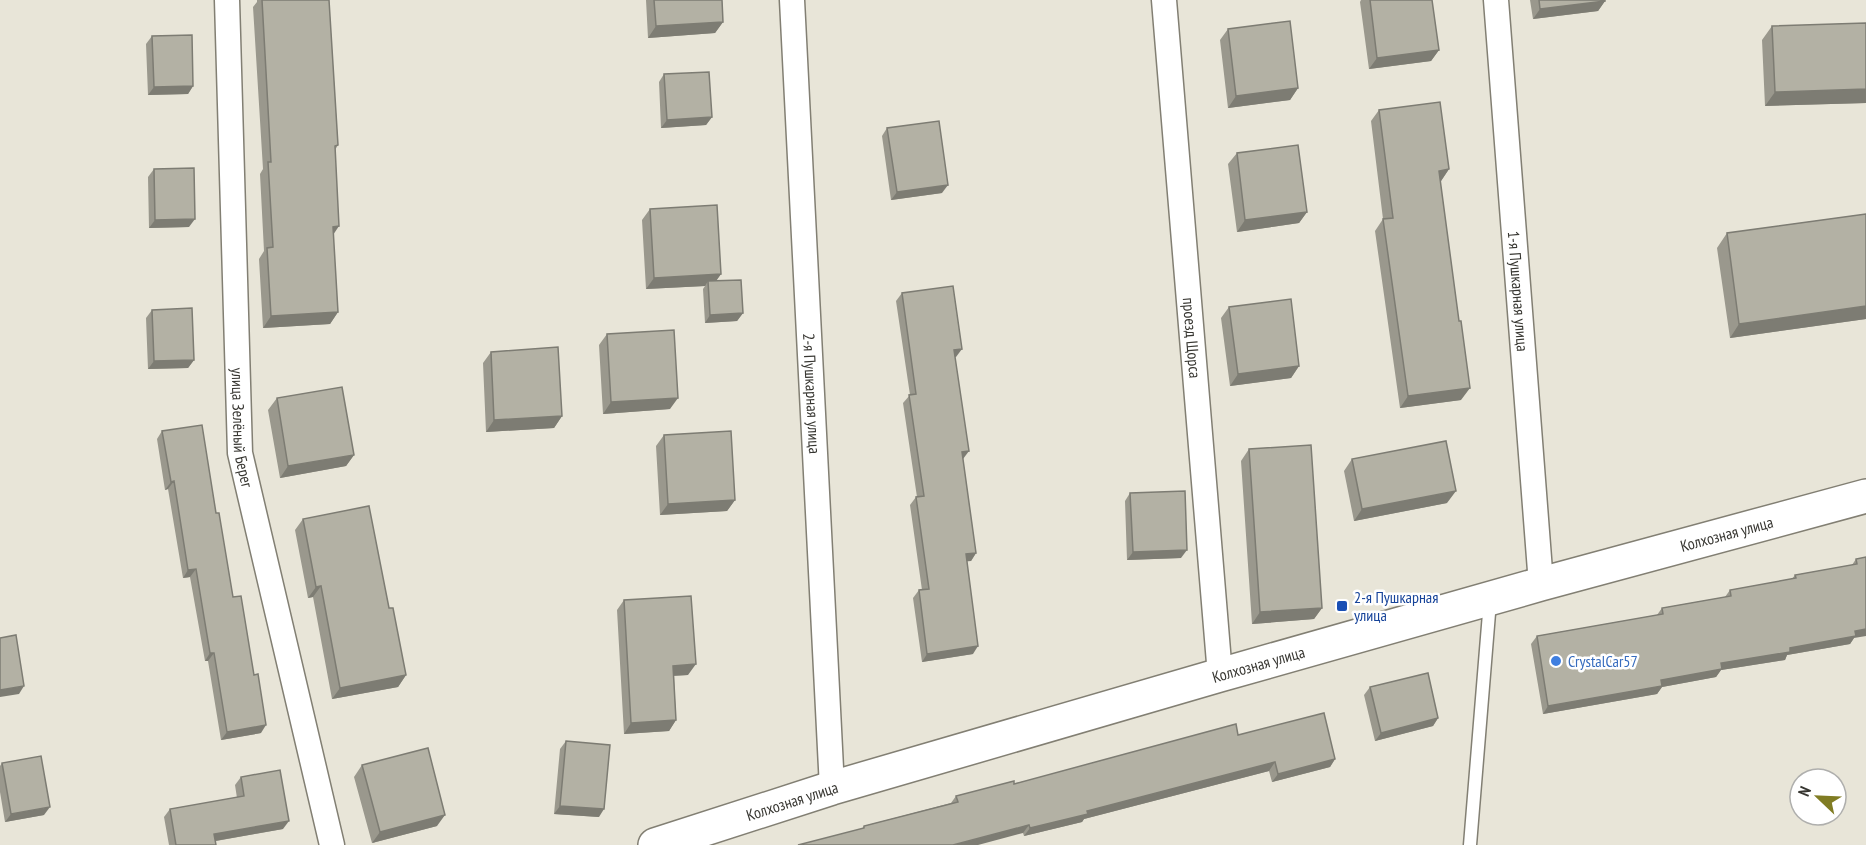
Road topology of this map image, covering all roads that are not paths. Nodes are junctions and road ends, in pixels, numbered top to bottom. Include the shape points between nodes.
1 (227, 0) edge
2 (792, 0) edge
3 (1164, 0) edge
4 (1496, 0) edge
5 (1866, 496) edge
6 (1541, 584) junction
7 (1490, 598) junction
8 (1220, 675) junction
9 (832, 788) junction
10 (332, 845) edge
11 (655, 845) edge
12 (1470, 845) edge

1 - 10 street, улица Зелёный Берег via 240,453
2 - 9 street, 2-я Пушкарная улица
3 - 8 street, проезд Щорса
4 - 6 street, 1-я Пушкарная улица
5 - 6 main road, Колхозная улица
6 - 7 main road, Колхозная улица
7 - 8 main road, Колхозная улица
7 - 12 lane
8 - 9 main road, Колхозная улица
9 - 11 main road, Колхозная улица

